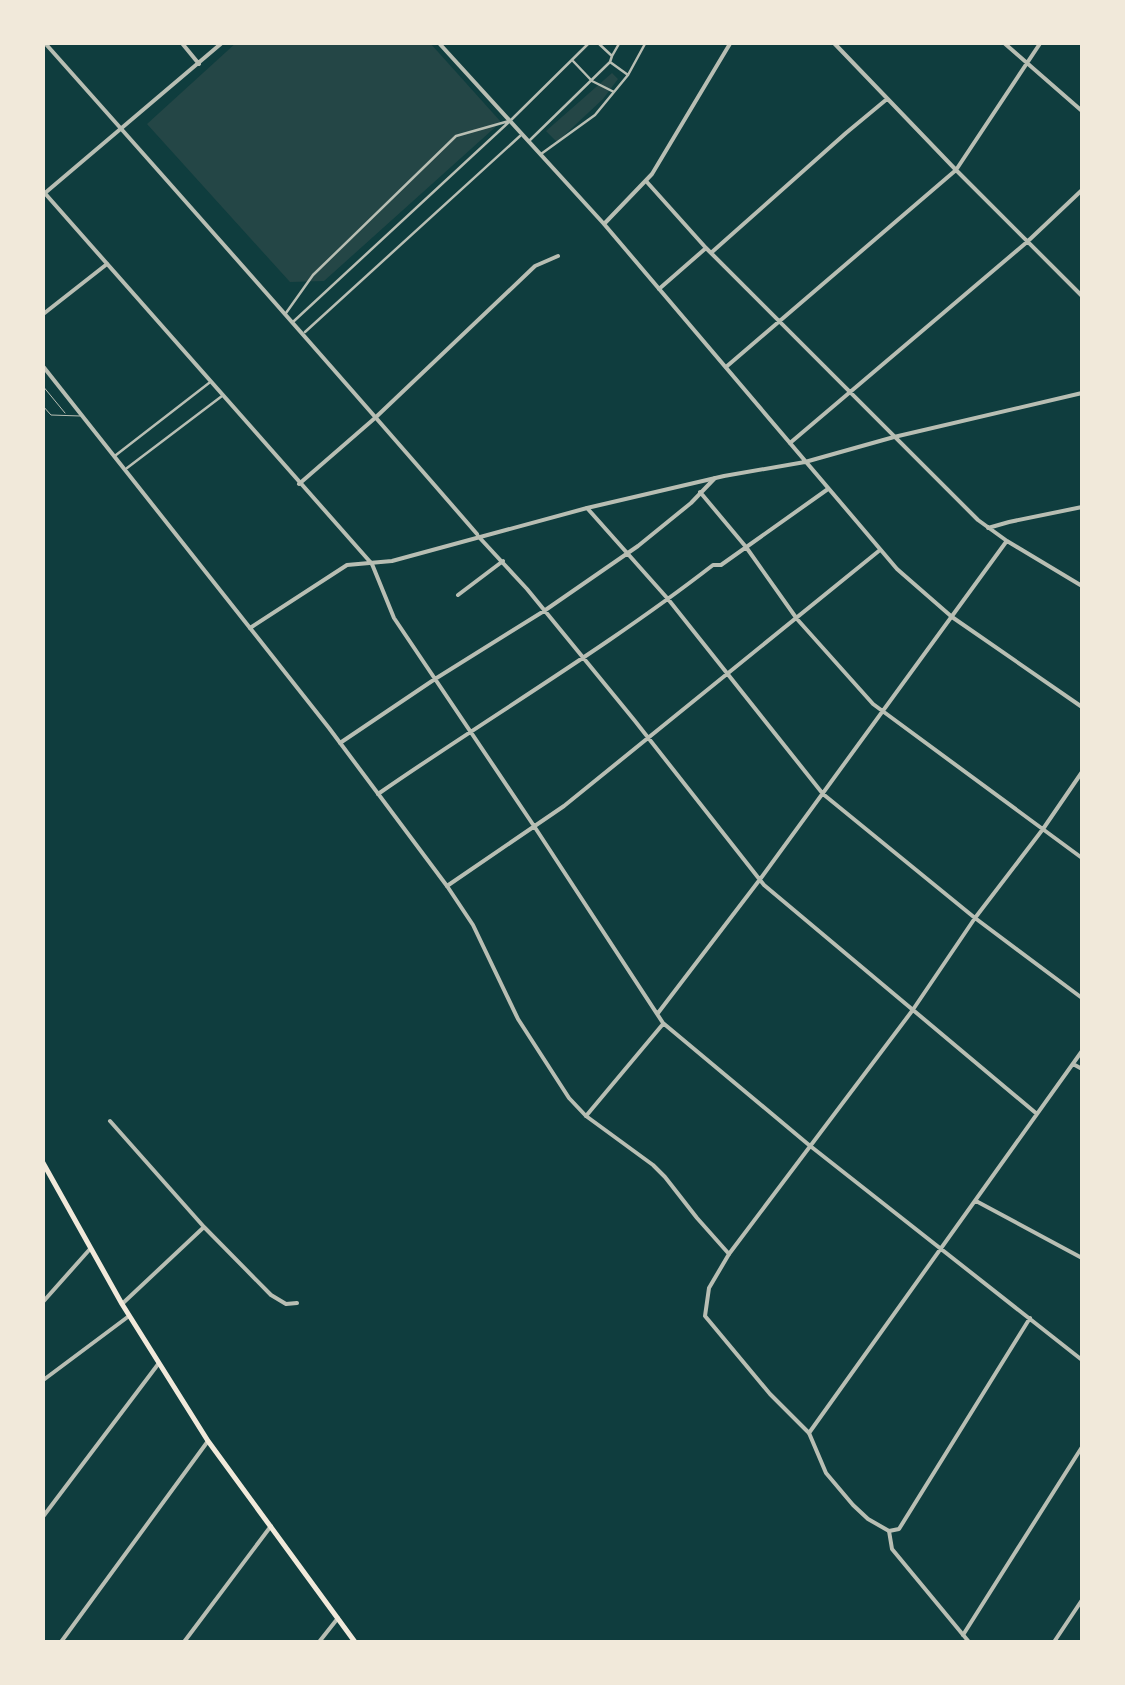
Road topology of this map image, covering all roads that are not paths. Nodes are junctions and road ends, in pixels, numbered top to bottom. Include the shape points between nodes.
1 (44, 42) edge
2 (180, 42) edge
3 (223, 42) edge
4 (438, 42) edge
5 (590, 42) edge
6 (598, 42) edge
7 (620, 42) edge
8 (646, 42) edge
9 (731, 42) edge
10 (833, 42) edge
11 (1003, 42) edge
12 (1041, 42) edge
13 (612, 56) junction
14 (572, 60) junction
15 (610, 62) junction
16 (1027, 62) junction
17 (199, 64) junction
18 (628, 75) junction
19 (592, 81) junction
20 (616, 92) junction
21 (887, 99) junction
22 (1082, 111) edge
23 (510, 120) junction
24 (120, 129) junction
25 (522, 134) junction
26 (529, 141) junction
27 (541, 154) junction
28 (956, 170) junction
29 (646, 181) junction
30 (1082, 190) edge
31 (44, 192) edge
32 (604, 224) junction
33 (1027, 242) junction
34 (709, 250) junction
35 (558, 256) dead end
36 (107, 264) junction
37 (659, 289) junction
38 (1082, 296) edge
39 (286, 313) junction
40 (42, 314) edge
41 (781, 321) junction
42 (293, 322) junction
43 (304, 334) junction
44 (42, 365) edge
45 (725, 368) junction
46 (210, 382) junction
47 (42, 385) edge
48 (850, 392) junction
49 (1082, 394) edge
50 (222, 396) junction
51 (42, 405) edge
52 (67, 416) junction
53 (84, 416) junction
54 (375, 418) junction
55 (894, 437) junction
56 (790, 443) junction
57 (115, 456) junction
58 (805, 462) junction
59 (126, 469) junction
60 (715, 478) junction
61 (299, 484) junction
62 (830, 488) junction
63 (700, 492) junction
64 (587, 508) junction
65 (1082, 508) edge
66 (988, 528) junction
67 (478, 536) junction
68 (1007, 541) junction
69 (746, 547) junction
70 (880, 550) junction
71 (626, 554) junction
72 (502, 561) junction
73 (372, 564) junction
74 (1082, 586) edge
75 (458, 595) dead end
76 (668, 599) junction
77 (544, 611) junction
78 (952, 616) junction
79 (797, 619) junction
80 (250, 628) junction
81 (583, 658) junction
82 (730, 674) junction
83 (434, 679) junction
84 (1082, 707) edge
85 (883, 713) junction
86 (470, 731) junction
87 (648, 737) junction
88 (340, 743) junction
89 (1082, 772) edge
90 (378, 794) junction
91 (823, 794) junction
92 (534, 826) junction
93 (1043, 829) junction
94 (1082, 858) edge
95 (761, 878) junction
96 (447, 886) junction
97 (975, 918) junction
98 (1082, 998) edge
99 (912, 1010) junction
100 (658, 1013) junction
101 (663, 1023) junction
102 (1082, 1051) edge
103 (1073, 1064) junction
104 (1082, 1069) edge
105 (1037, 1114) junction
106 (586, 1116) junction
107 (110, 1121) dead end
108 (809, 1145) junction
109 (42, 1161) edge
110 (976, 1200) junction
111 (204, 1226) junction
112 (90, 1249) junction
113 (940, 1249) junction
114 (729, 1254) junction
115 (1082, 1258) edge
116 (42, 1303) edge
117 (297, 1303) dead end
118 (122, 1304) junction
119 (129, 1316) junction
120 (1030, 1318) junction
121 (1082, 1360) edge
122 (159, 1364) junction
123 (42, 1380) edge
124 (810, 1434) junction
125 (208, 1441) junction
126 (1082, 1448) edge
127 (42, 1518) edge
128 (271, 1526) junction
129 (888, 1532) junction
130 (1082, 1600) edge
131 (338, 1618) junction
132 (963, 1635) junction
133 (61, 1642) edge
134 (184, 1642) edge
135 (320, 1642) edge
136 (355, 1642) edge
137 (969, 1642) edge
138 (1054, 1642) edge

1 - 24 street
2 - 17 street
3 - 17 street
4 - 23 street
5 - 14 street
6 - 13 street
7 - 13 street
8 - 18 street
9 - 29 street
10 - 21 street
11 - 16 street
12 - 16 street
13 - 15 street
14 - 19 street
14 - 23 street
15 - 18 street
15 - 19 street
16 - 22 street
16 - 28 street
17 - 24 street
18 - 20 street
19 - 20 street
19 - 26 street
20 - 27 street
21 - 28 street
21 - 34 street
23 - 25 street
23 - 39 street via 456,136 313,275
23 - 42 street
24 - 31 street
24 - 39 street
25 - 26 street
25 - 43 street
26 - 27 street
27 - 32 street
28 - 33 street
28 - 41 street
29 - 32 street
29 - 34 street
30 - 33 street
31 - 36 street
32 - 37 street
33 - 38 street
33 - 48 street
34 - 37 street
34 - 41 street
35 - 54 street via 535,266
36 - 40 street
36 - 46 street
37 - 45 street
39 - 42 street
41 - 45 street
41 - 48 street
42 - 43 street
43 - 54 street
44 - 53 street
45 - 56 street
46 - 50 street
46 - 57 street
47 - 52 lane
48 - 55 street
48 - 56 street
49 - 55 street
50 - 59 street
50 - 61 street
51 - 52 lane via 50,415
52 - 53 lane
53 - 57 street
54 - 61 street
54 - 67 street
55 - 58 street
55 - 66 street
56 - 58 street
57 - 59 street
58 - 60 street
58 - 62 street
59 - 80 street
60 - 63 street
60 - 64 street
61 - 73 street
62 - 69 street
62 - 70 street
63 - 69 street
63 - 71 street
64 - 67 street
64 - 71 street
65 - 66 street
66 - 68 street
67 - 72 street
67 - 73 street
68 - 74 street
68 - 78 street
69 - 76 street
69 - 79 street
70 - 78 street
70 - 79 street
71 - 76 street
71 - 77 street
72 - 75 street
72 - 77 street
73 - 80 street via 337,570
73 - 83 street via 394,618
76 - 81 street
76 - 82 street
77 - 81 street
77 - 83 street
78 - 84 street
78 - 85 street
79 - 82 street
79 - 85 street
80 - 88 street
81 - 86 street
81 - 87 street
82 - 87 street
82 - 91 street
83 - 86 street
83 - 88 street
85 - 91 street
85 - 93 street
86 - 90 street
86 - 92 street
87 - 92 street
87 - 95 street
88 - 90 street
89 - 93 street
90 - 96 street
91 - 95 street
91 - 97 street
92 - 96 street
92 - 100 street
93 - 94 street
93 - 97 street
95 - 99 street
95 - 100 street
96 - 106 street via 518,1019
97 - 98 street
97 - 99 street
99 - 105 street
99 - 108 street
100 - 101 street
101 - 106 street
101 - 108 street
102 - 103 street
103 - 104 street
103 - 105 street
105 - 110 street
106 - 114 street via 665,1176
107 - 111 street
108 - 113 street
108 - 114 street
109 - 112 main road
110 - 113 street
110 - 115 street
111 - 117 street via 271,1295
111 - 118 street
112 - 116 street
112 - 118 main road
113 - 120 street
113 - 124 street
114 - 124 street via 709,1288 705,1316
118 - 119 main road
119 - 122 main road
119 - 123 street
120 - 121 street
120 - 129 street via 899,1529
122 - 125 main road
122 - 127 street
124 - 129 street via 826,1473
125 - 128 main road
125 - 133 street
126 - 132 street
128 - 131 main road
128 - 134 street
129 - 132 street via 892,1549
130 - 138 street
131 - 135 street
131 - 136 main road
132 - 137 street

